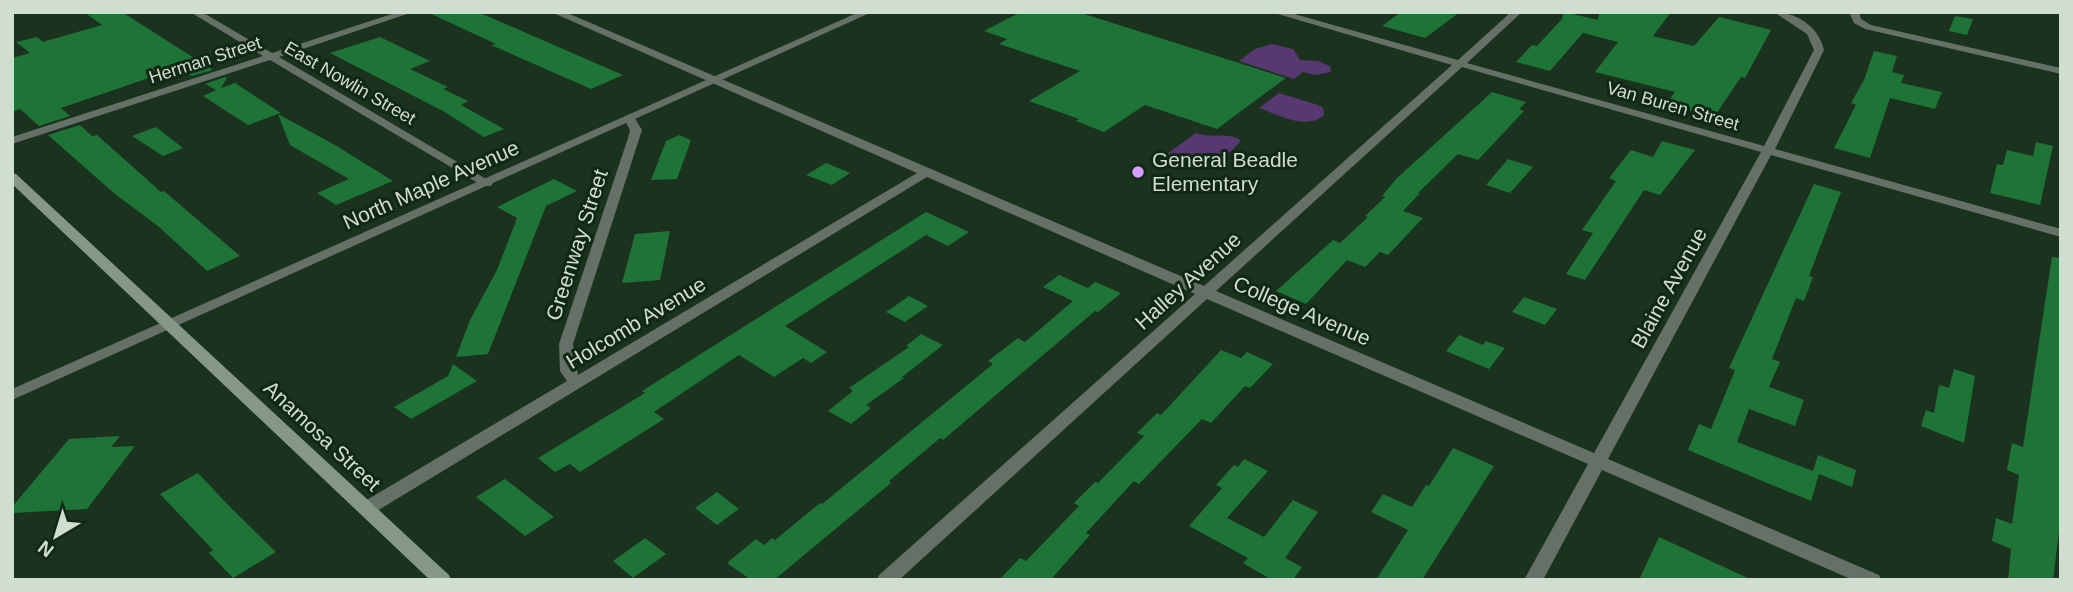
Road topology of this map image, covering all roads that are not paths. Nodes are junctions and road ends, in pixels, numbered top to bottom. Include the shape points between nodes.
1 (195, 12) edge
2 (408, 12) edge
3 (556, 12) edge
4 (867, 12) edge
5 (1276, 12) edge
6 (1517, 12) edge
7 (1779, 12) edge
8 (1855, 16) edge
9 (272, 57) junction
10 (1460, 64) junction
11 (2061, 71) edge
12 (716, 80) junction
13 (630, 119) junction
14 (12, 141) edge
15 (1768, 150) junction
16 (927, 172) junction
17 (12, 177) edge
18 (486, 183) junction
19 (2061, 233) edge
20 (1206, 293) junction
21 (171, 325) junction
22 (576, 384) junction
23 (12, 395) edge
24 (1598, 461) junction
25 (366, 509) junction
26 (1871, 579) edge
27 (442, 580) edge
28 (886, 580) edge
29 (1533, 580) edge

1 - 9 street, East Nowlin Street
2 - 9 street, Herman Street
3 - 12 street, College Avenue
4 - 12 street, North Maple Avenue
5 - 10 street, Van Buren Street
6 - 10 street, Halley Avenue
7 - 15 street, Blaine Avenue via 1814,36 1819,50
8 - 11 street via 1880,30
9 - 14 street, Herman Street
9 - 18 street, East Nowlin Street
10 - 15 street, Van Buren Street
10 - 20 street, Halley Avenue
12 - 13 street, North Maple Avenue
12 - 16 street, College Avenue
13 - 18 street, North Maple Avenue
13 - 22 street, Greenway Street via 636,130 634,138 566,344 568,371
15 - 19 street, Van Buren Street
15 - 24 street, Blaine Avenue
16 - 20 street, College Avenue
16 - 22 street, Holcomb Avenue
17 - 21 main road, Anamosa Street
18 - 21 street, North Maple Avenue
20 - 24 street, College Avenue
20 - 28 street, Halley Avenue
21 - 23 street, North Maple Avenue
21 - 25 main road, Anamosa Street
22 - 25 street, Holcomb Avenue
24 - 26 street, College Avenue
24 - 29 street, Blaine Avenue
25 - 27 main road, Anamosa Street

